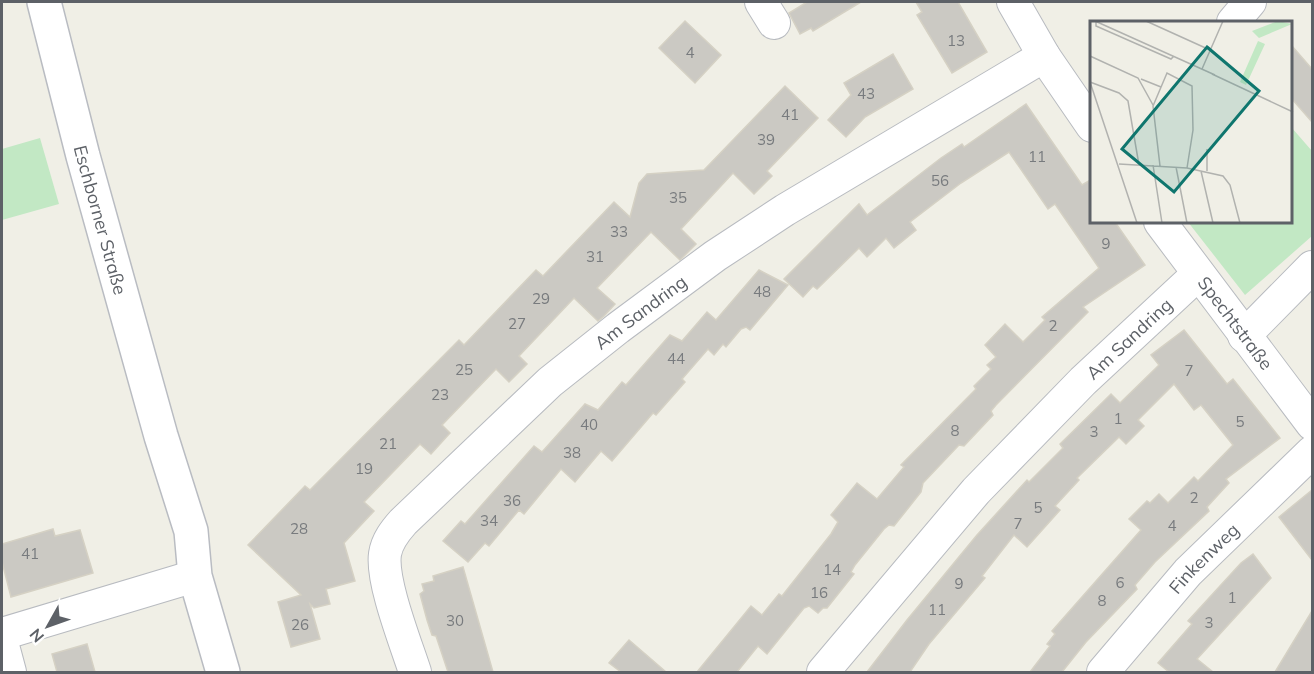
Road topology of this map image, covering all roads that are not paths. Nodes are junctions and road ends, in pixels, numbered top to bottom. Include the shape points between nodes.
1 (44, 2) edge
2 (1013, 2) edge
3 (1250, 2) edge
4 (1234, 21) edge
5 (1044, 56) junction
6 (1090, 123) edge
7 (1161, 224) edge
8 (1312, 267) edge
9 (1197, 275) junction
10 (1244, 336) junction
11 (1312, 424) edge
12 (1312, 452) edge
13 (195, 576) junction
14 (2, 634) edge
15 (2, 642) edge
16 (10, 672) edge
17 (223, 672) edge
18 (415, 672) edge
19 (823, 672) edge
20 (1103, 672) edge

1 - 13 street, Eschborner Straße via 161,436 192,531
2 - 5 street
3 - 4 street
5 - 6 street
5 - 18 street, Am Sandring via 715,256 550,382 428,498 392,535 385,553 385,572
7 - 9 street, Spechtstraße
8 - 10 street
9 - 10 street, Spechtstraße
9 - 19 street, Am Sandring via 1083,381 976,491
10 - 11 street, Spechtstraße
12 - 20 street, Finkenweg via 1188,573
13 - 14 street
13 - 17 street, Eschborner Straße
15 - 16 street

